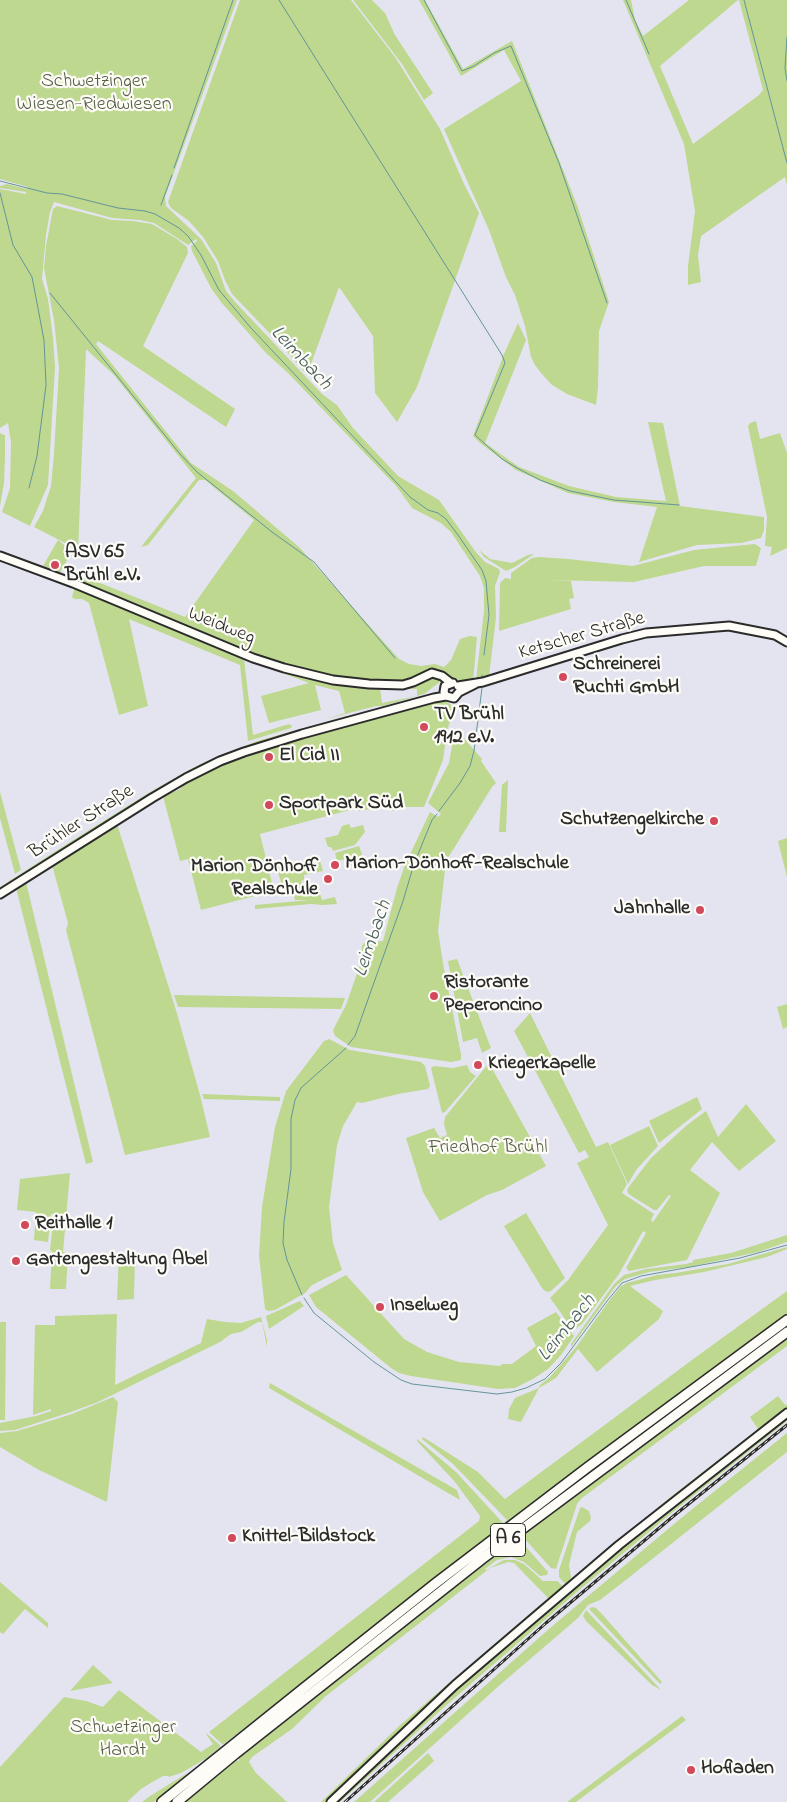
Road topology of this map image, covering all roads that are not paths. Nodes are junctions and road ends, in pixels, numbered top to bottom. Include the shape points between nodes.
1 (0, 556) edge
2 (787, 642) edge
3 (451, 689) junction
4 (0, 894) edge
5 (787, 1320) edge
6 (787, 1332) edge
7 (787, 1413) edge
8 (230, 1753) junction
9 (162, 1802) edge
10 (177, 1802) edge
11 (332, 1802) edge

1 - 3 main road, Weidweg via 246,655 304,673 355,683 397,686 429,673 442,676
2 - 3 main road, Ketscher Straße via 775,635 729,626 646,634
3 - 4 main road, Brühler Straße via 434,698 244,752 206,768 155,796
5 - 8 highway, A 6 via 507,1529
6 - 8 highway, A 6
7 - 11 main road via 619,1545 463,1678
8 - 9 highway, A 6
8 - 10 highway, A 6

